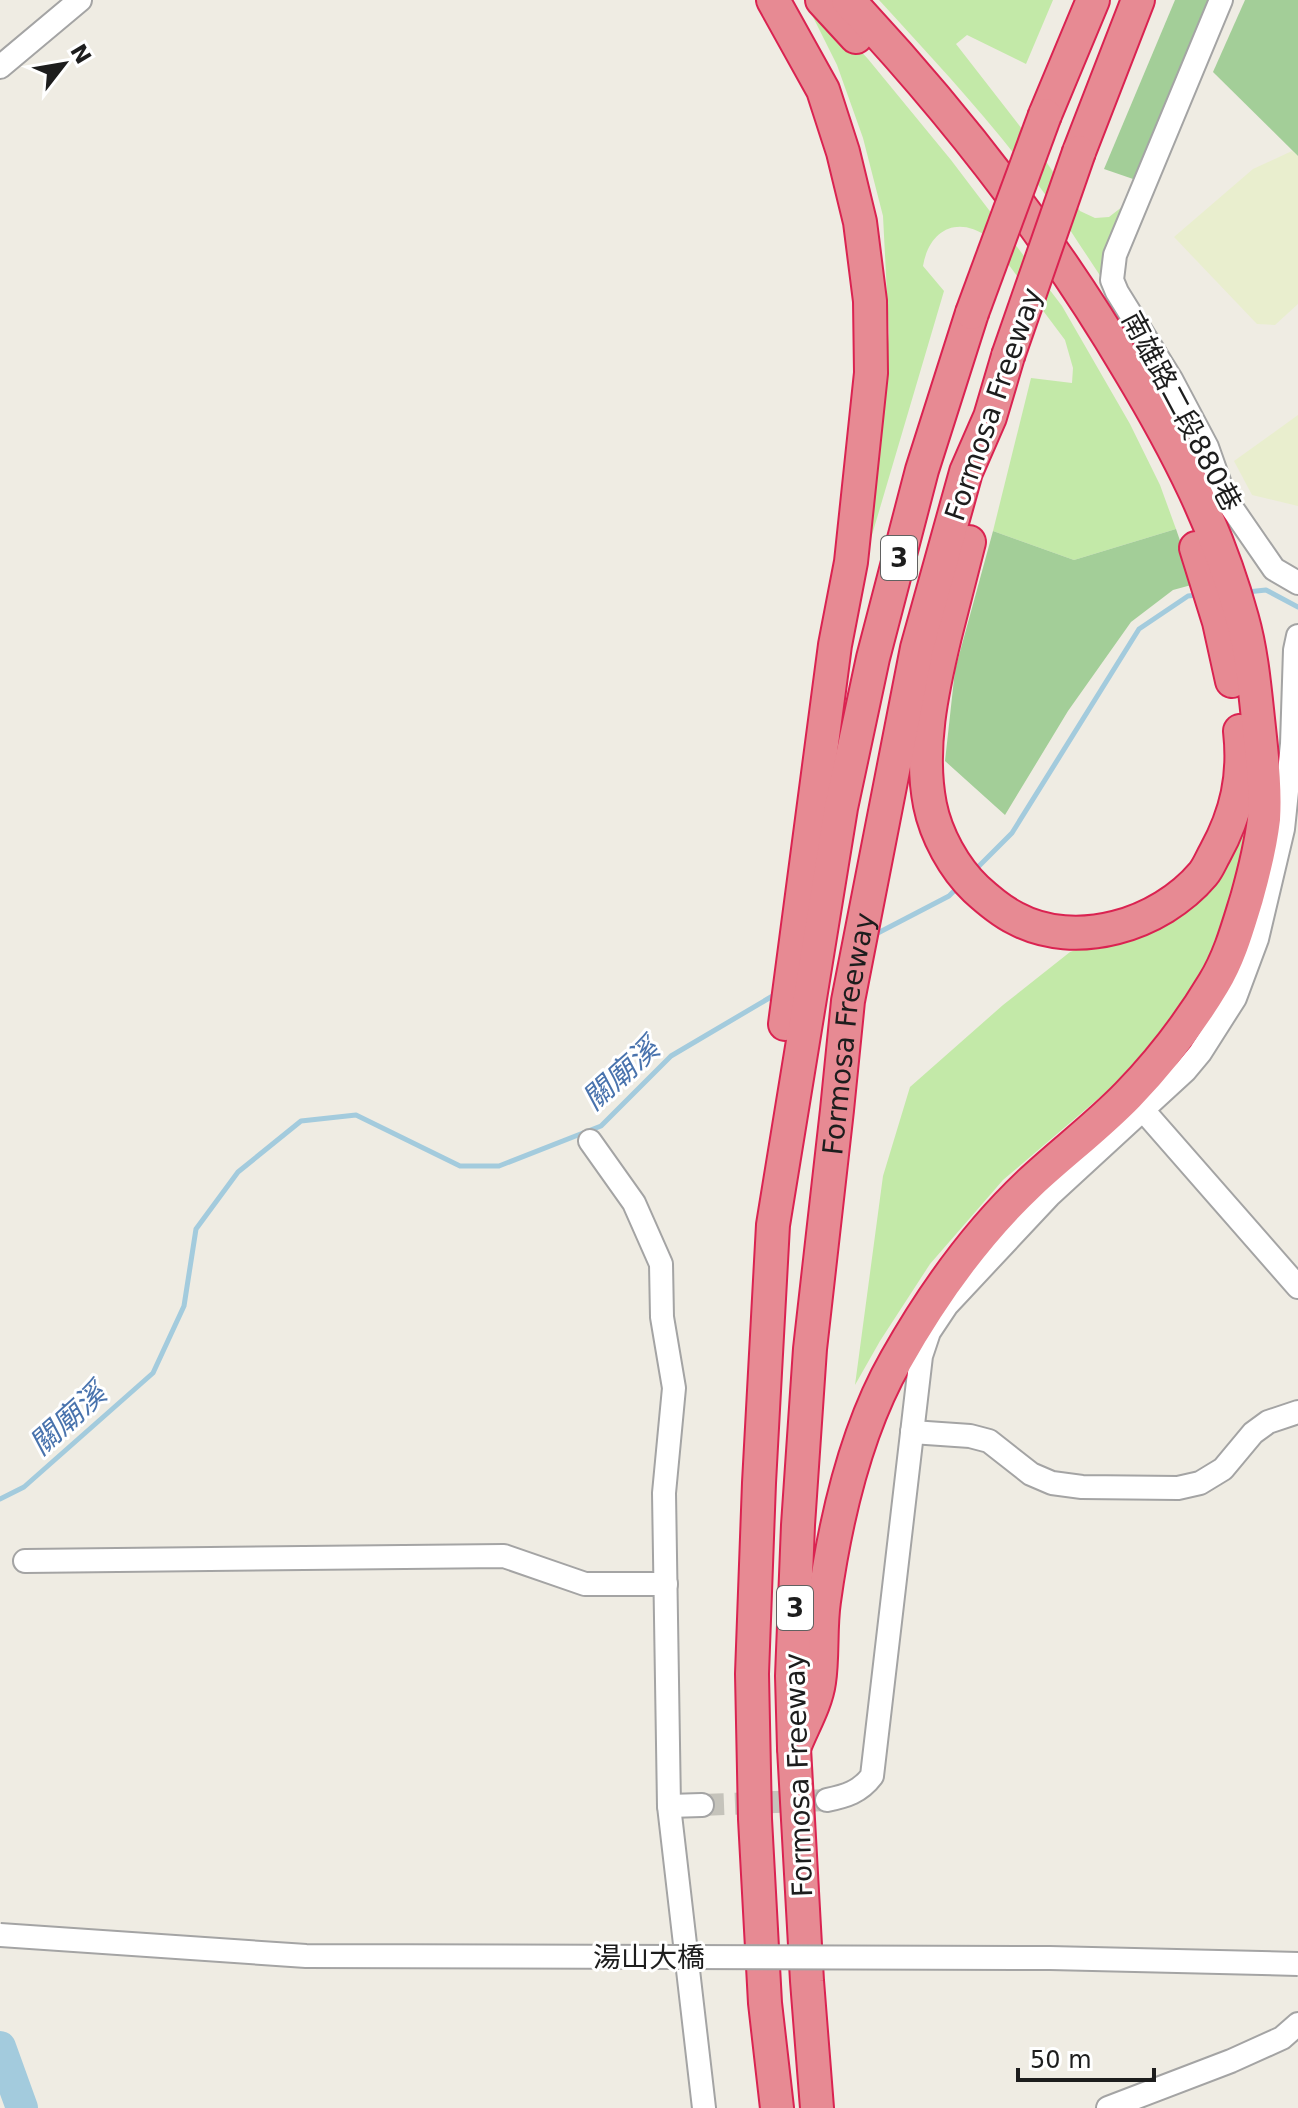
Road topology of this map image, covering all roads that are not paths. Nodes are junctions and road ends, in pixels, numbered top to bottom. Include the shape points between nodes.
1 (80, 0) edge
2 (773, 0) edge
3 (822, 0) edge
4 (848, 0) edge
5 (1093, 0) edge
6 (1138, 0) edge
7 (1221, 0) edge
8 (0, 67) edge
9 (990, 417) junction
10 (1210, 555) junction
11 (1298, 583) edge
12 (1231, 622) junction
13 (1297, 637) edge
14 (827, 807) junction
15 (1143, 1110) junction
16 (590, 1141) dead end
17 (1298, 1287) edge
18 (1298, 1412) edge
19 (912, 1432) junction
20 (25, 1561) dead end
21 (666, 1584) junction
22 (794, 1748) junction
23 (827, 1800) tunnel mouth
24 (702, 1805) tunnel mouth
25 (669, 1806) junction
26 (0, 1935) edge
27 (1298, 1964) edge
28 (1298, 2024) edge
29 (1157, 2099) edge
30 (704, 2108) edge
31 (777, 2108) edge
32 (817, 2108) edge
33 (1108, 2108) edge

1 - 8 street
2 - 14 highway via 823,90 835,127 860,222 870,301 871,373 851,562 835,645
3 - 10 highway via 956,155 1068,304 1140,420
4 - 10 highway via 959,127 1093,309 1186,469
5 - 14 highway, Formosa Freeway / 3, bridge via 972,313
6 - 9 highway, Formosa Freeway / 3, bridge via 1079,152
7 - 11 street, 南雄路二段880巷 via 1115,255 1112,280 1207,447 1225,498 1274,569
9 - 12 highway via 988,474 934,682 926,771 930,806 945,847 989,901 1016,919 1045,929 1112,930 1179,897 1204,873 1238,800 1242,752 1228,658
9 - 22 highway, Formosa Freeway / 3 via 966,472 917,648 848,1001 810,1349 798,1525
10 - 12 highway
12 - 22 highway via 1255,691 1264,818 1236,935 1218,977 1161,1057 974,1243 893,1364 844,1491 823,1606 819,1686
13 - 15 street via 1283,829 1257,939 1235,998 1200,1053
14 - 31 highway, Formosa Freeway / 3 via 780,1130 759,1483 752,1674 755,1819
15 - 17 street
15 - 19 street via 1049,1196 947,1305 921,1356
16 - 21 street via 634,1203 661,1264 662,1317 674,1388 664,1493
18 - 19 street via 1253,1433 1223,1469 1178,1488 1052,1483 1031,1474 989,1441
19 - 23 street via 872,1776 864,1787
20 - 21 street via 504,1556 585,1584
21 - 25 street
22 - 32 highway, Formosa Freeway / 3
24 - 25 street
25 - 30 street
26 - 27 street, 湯山大橋, bridge via 306,1956
28 - 29 street via 1282,2038
29 - 33 street

